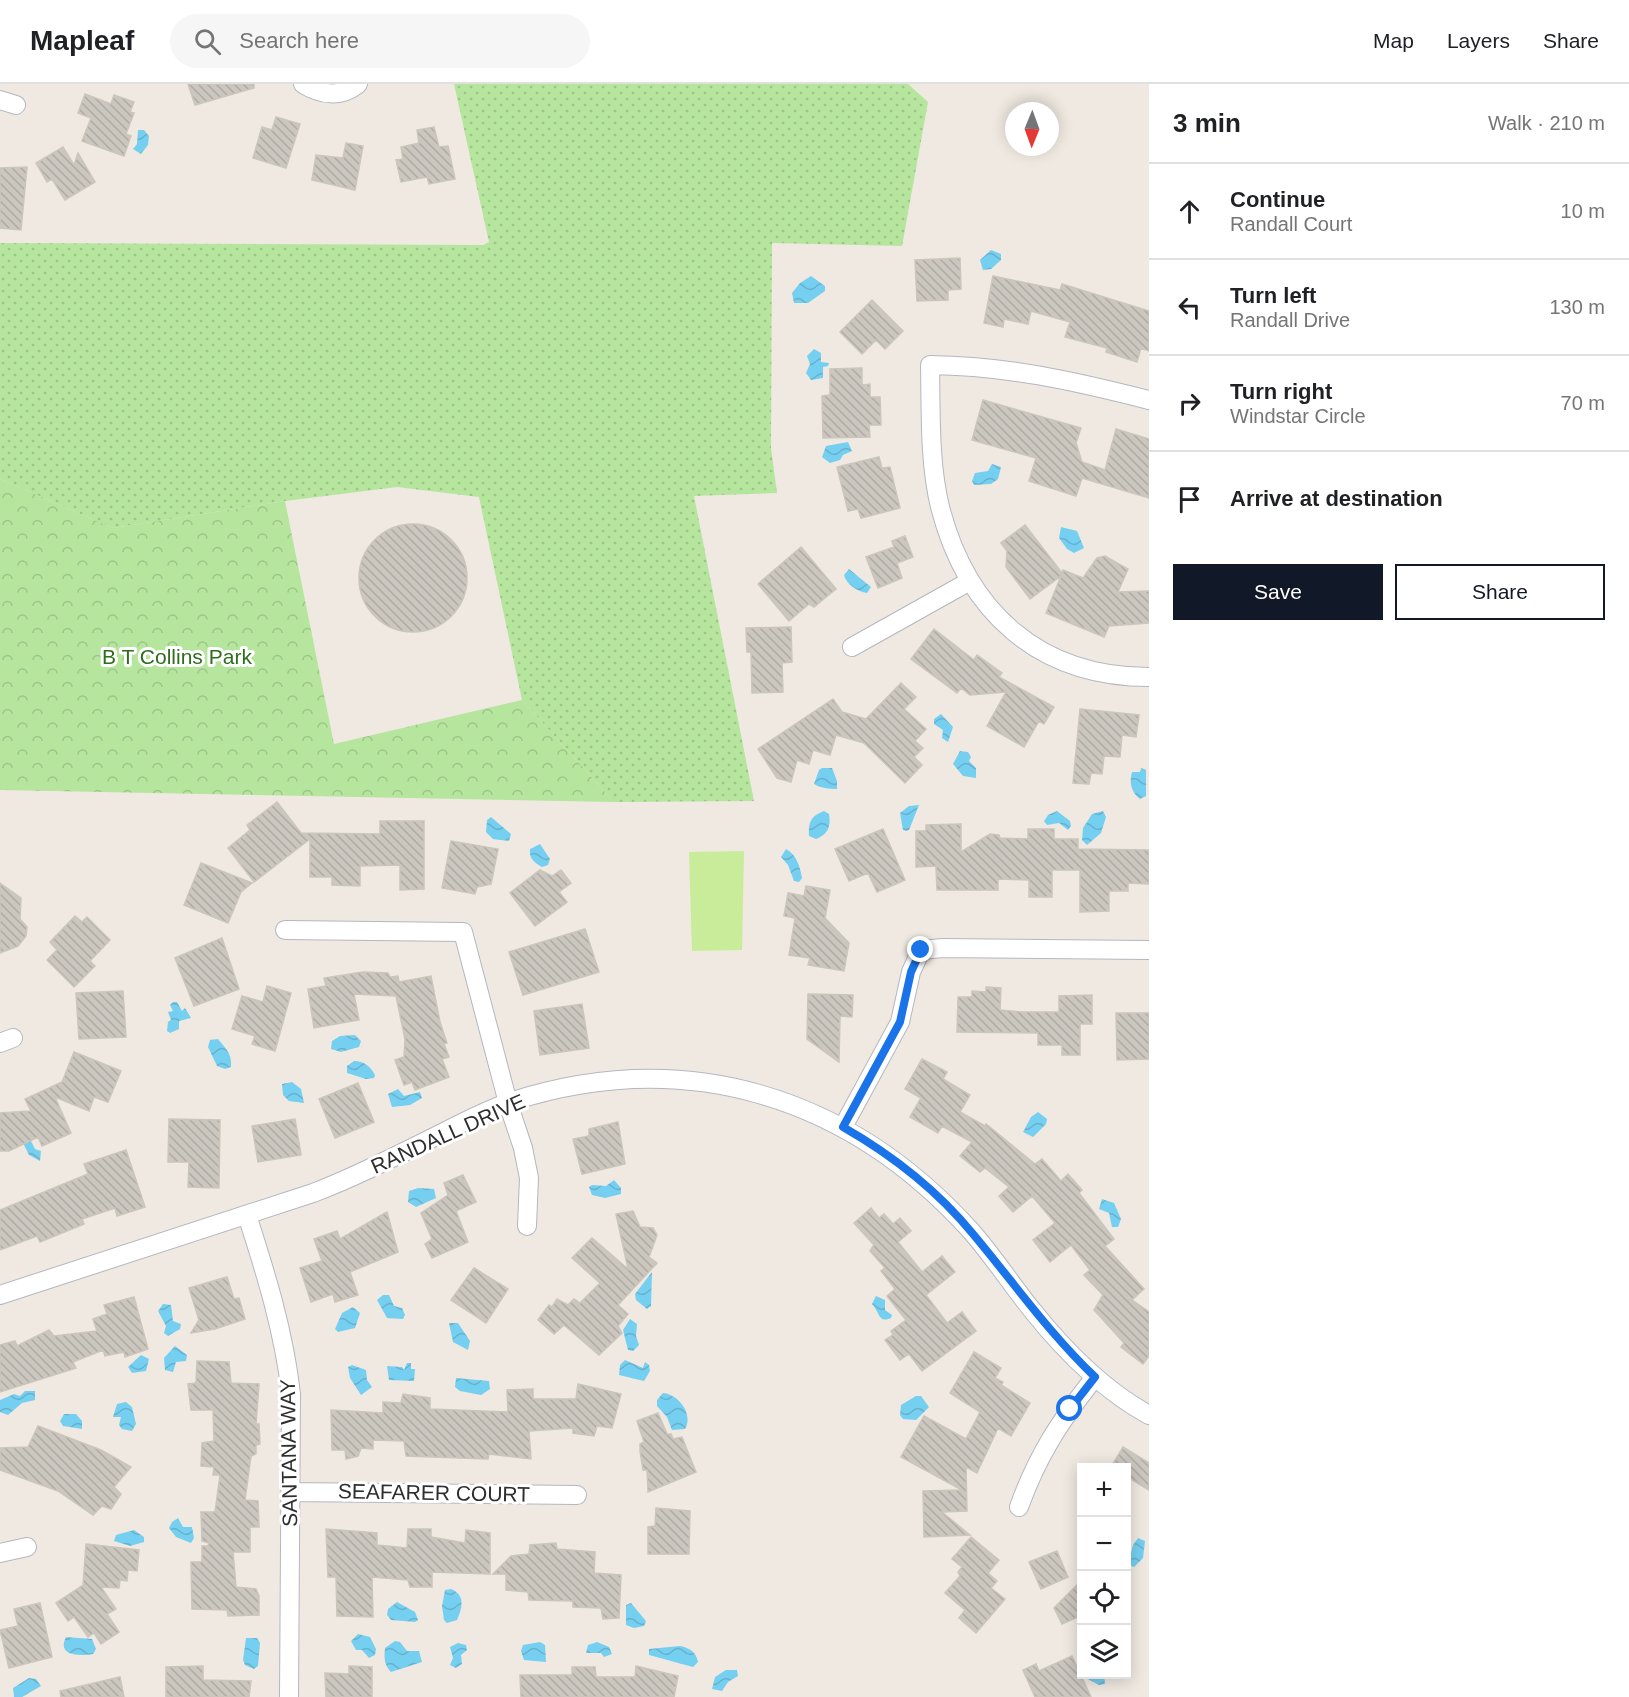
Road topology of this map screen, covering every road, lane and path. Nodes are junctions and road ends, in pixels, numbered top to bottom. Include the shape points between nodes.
1 (303, 84) edge
2 (358, 84) edge
3 (1149, 400) edge
4 (970, 581) junction
5 (852, 647) dead end
6 (1149, 677) edge
7 (285, 930) dead end
8 (1149, 950) edge
9 (508, 1103) junction
10 (843, 1127) junction
11 (247, 1215) junction
12 (527, 1226) dead end
13 (0, 1294) edge
14 (1095, 1377) junction
15 (1149, 1415) edge
16 (291, 1492) junction
17 (577, 1495) dead end
18 (1018, 1507) dead end
19 (27, 1547) dead end
20 (0, 1553) edge
21 (290, 1697) edge

1 - 2 street via 321,93 337,94
3 - 4 street via 1061,377 930,365 933,460 940,505
4 - 5 street
4 - 6 street via 1002,623 1045,654 1094,672
7 - 9 street via 463,932
8 - 10 street via 921,950 911,972 900,1022
9 - 10 street, RANDALL DRIVE via 602,1082 690,1081 761,1094
9 - 11 street, RANDALL DRIVE via 354,1177
9 - 12 street via 529,1178
10 - 14 street, RANDALL DRIVE via 910,1171 972,1232 1053,1335
11 - 13 street, RANDALL DRIVE
11 - 16 street, SANTANA WAY via 277,1308 286,1351 291,1394
14 - 15 street, RANDALL DRIVE
14 - 18 street via 1046,1444
16 - 17 street, SEAFARER COURT
16 - 21 street, SANTANA WAY
19 - 20 street

